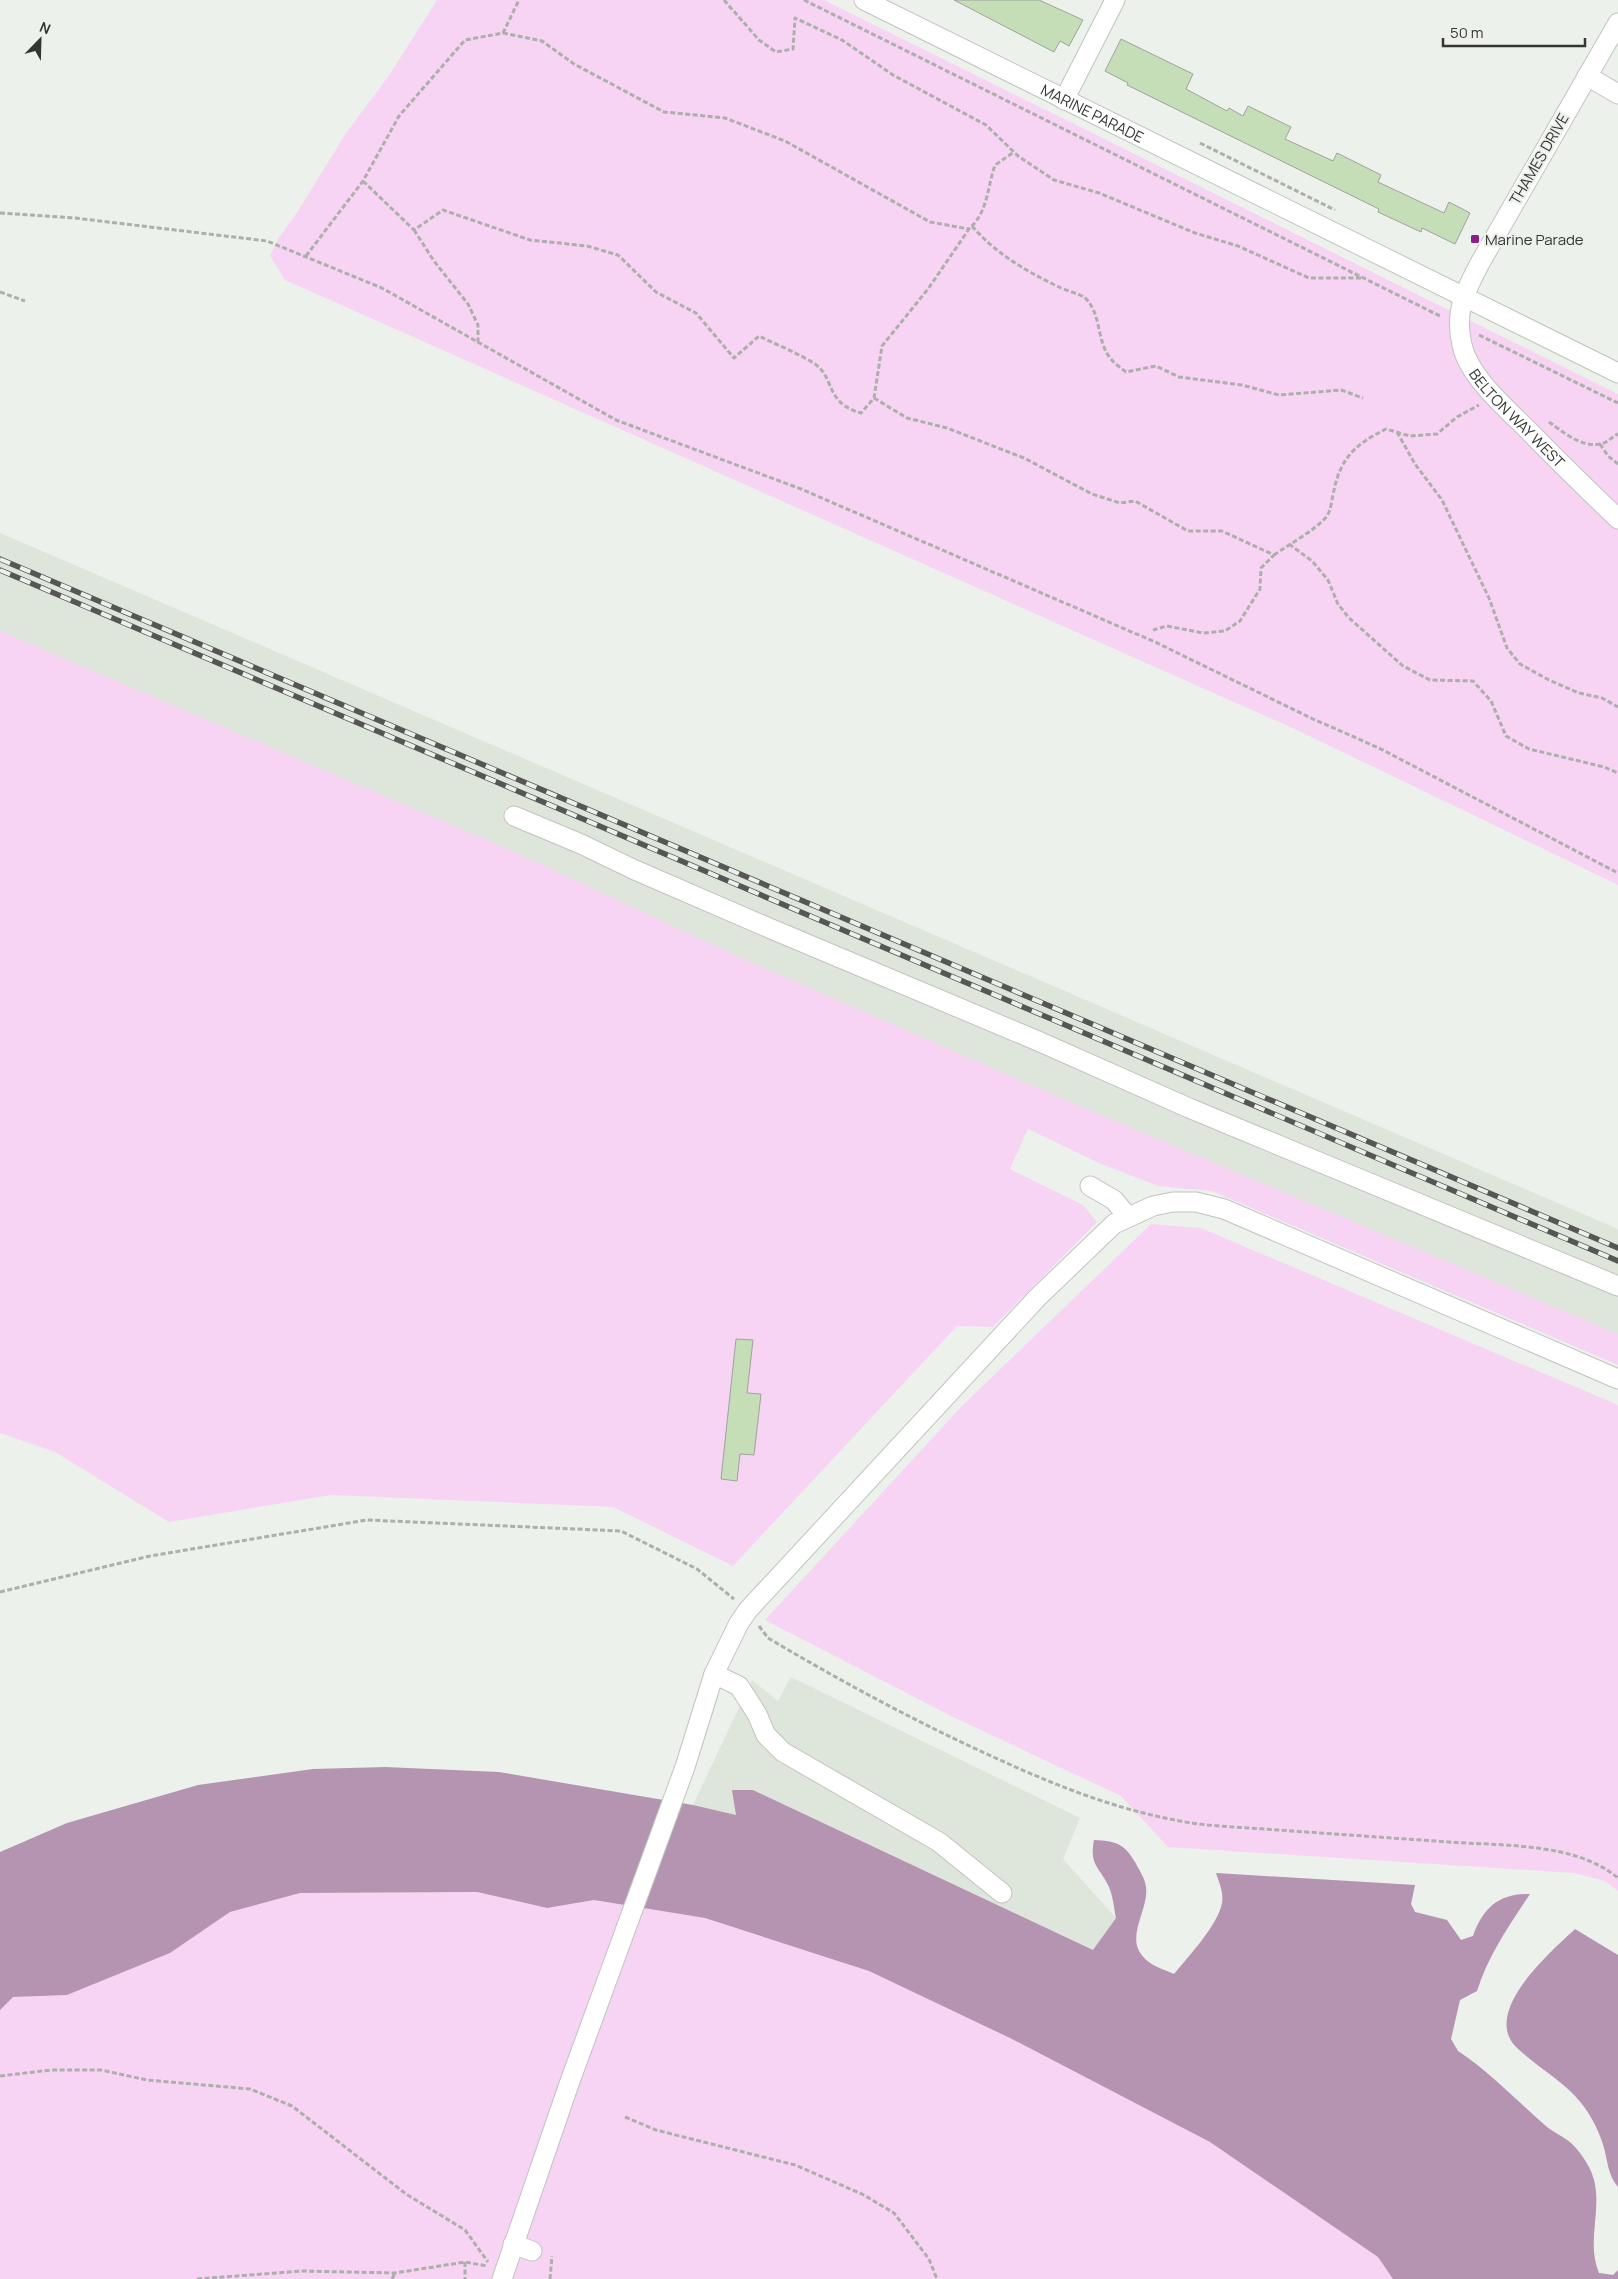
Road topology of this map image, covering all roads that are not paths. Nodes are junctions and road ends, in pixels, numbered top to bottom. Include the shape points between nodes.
1 (864, 0) edge
2 (1115, 0) edge
3 (1618, 23) edge
4 (1587, 76) junction
5 (1618, 94) edge
6 (1064, 100) junction
7 (1463, 297) junction
8 (1618, 373) edge
9 (1618, 519) edge
10 (514, 816) dead end
11 (1090, 1186) dead end
12 (1128, 1217) junction
13 (1618, 1286) edge
14 (1618, 1379) edge
15 (714, 1674) junction
16 (1002, 1893) dead end
17 (514, 2244) junction
18 (532, 2250) dead end
19 (502, 2279) edge

1 - 6 street, MARINE PARADE
2 - 6 street
3 - 4 street, THAMES DRIVE
4 - 5 street
4 - 7 street, THAMES DRIVE
6 - 7 street, MARINE PARADE
7 - 8 street, MARINE PARADE
7 - 9 street, BELTON WAY WEST via 1460,326 1462,346 1468,361 1494,396
10 - 13 street via 1189,1108
11 - 12 street via 1114,1200
12 - 14 street via 1153,1206 1173,1202 1196,1202 1224,1209
12 - 15 street via 1114,1224 1037,1298 748,1610
15 - 16 street via 739,1686 766,1735 783,1752 939,1842
15 - 17 street via 685,1768 621,1945 577,2087
17 - 18 street
17 - 19 street

